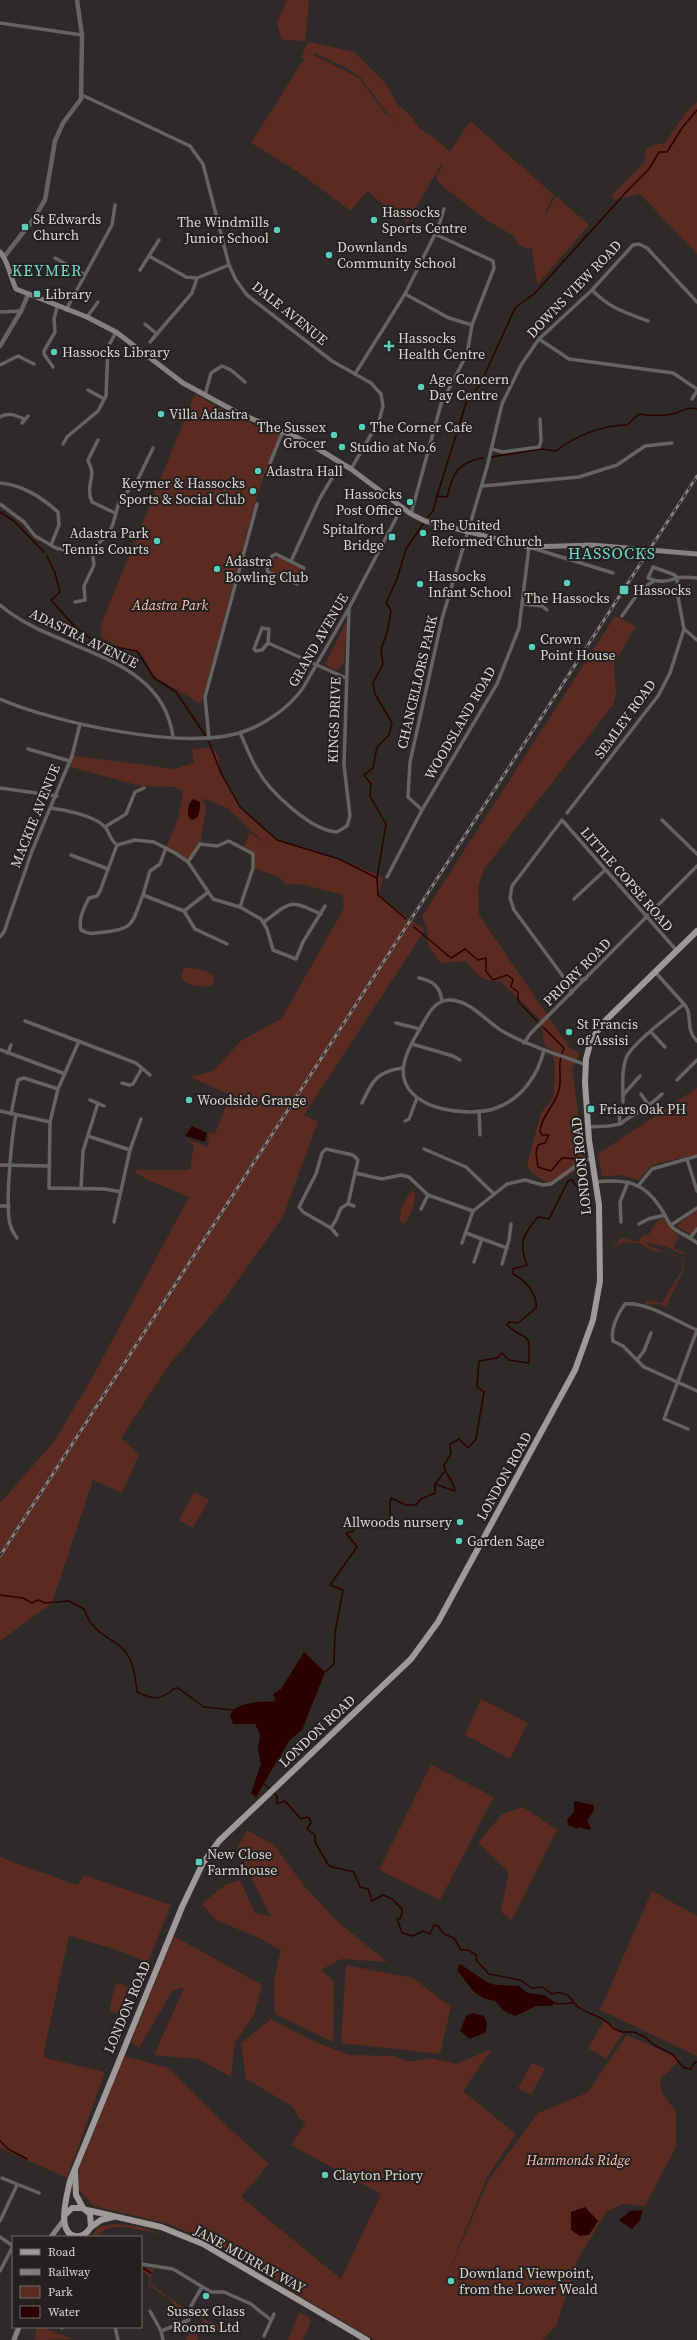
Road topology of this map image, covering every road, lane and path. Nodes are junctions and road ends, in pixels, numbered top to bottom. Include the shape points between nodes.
1 (77, 0) edge
2 (0, 23) edge
3 (82, 35) junction
4 (82, 95) junction
5 (115, 206) dead end
6 (444, 209) dead end
7 (435, 234) junction
8 (159, 240) dead end
9 (0, 252) edge
10 (150, 256) junction
11 (4, 257) junction
12 (55, 258) dead end
13 (229, 265) junction
14 (140, 270) dead end
15 (84, 275) junction
16 (197, 278) junction
17 (592, 290) junction
18 (405, 294) junction
19 (28, 295) junction
20 (98, 302) dead end
21 (697, 302) edge
22 (57, 307) junction
23 (66, 310) junction
24 (21, 311) junction
25 (0, 312) edge
26 (87, 317) junction
27 (648, 321) dead end
28 (145, 324) dead end
29 (472, 325) junction
30 (116, 332) junction
31 (158, 334) junction
32 (540, 339) junction
33 (150, 342) dead end
34 (0, 346) edge
35 (0, 364) edge
36 (34, 364) dead end
37 (53, 367) dead end
38 (355, 374) junction
39 (245, 382) dead end
40 (88, 390) dead end
41 (697, 390) edge
42 (205, 395) junction
43 (104, 399) junction
44 (692, 399) dead end
45 (28, 416) dead end
46 (0, 417) edge
47 (24, 419) junction
48 (540, 420) dead end
49 (22, 423) dead end
50 (282, 431) junction
51 (98, 440) dead end
52 (672, 443) dead end
53 (63, 444) dead end
54 (153, 448) dead end
55 (491, 449) junction
56 (270, 463) dead end
57 (341, 463) junction
58 (351, 469) junction
59 (0, 483) edge
60 (482, 486) junction
61 (0, 504) edge
62 (257, 504) dead end
63 (402, 507) junction
64 (115, 512) junction
65 (411, 514) junction
66 (469, 532) junction
67 (51, 545) junction
68 (529, 547) junction
69 (92, 549) junction
70 (697, 554) edge
71 (292, 561) junction
72 (613, 573) dead end
73 (677, 578) junction
74 (697, 578) edge
75 (655, 581) junction
76 (85, 600) junction
77 (91, 600) dead end
78 (75, 602) dead end
79 (523, 604) junction
80 (0, 605) edge
81 (349, 608) junction
82 (548, 610) dead end
83 (622, 616) dead end
84 (684, 629) junction
85 (697, 640) edge
86 (268, 642) junction
87 (318, 665) junction
88 (346, 678) junction
89 (0, 699) edge
90 (80, 724) junction
91 (240, 733) junction
92 (174, 737) junction
93 (209, 738) junction
94 (28, 750) dead end
95 (70, 761) junction
96 (0, 788) edge
97 (144, 788) dead end
98 (56, 796) junction
99 (51, 808) junction
100 (422, 810) junction
101 (567, 813) dead end
102 (662, 820) dead end
103 (105, 827) junction
104 (117, 845) junction
105 (166, 848) junction
106 (697, 854) edge
107 (71, 855) dead end
108 (188, 862) junction
109 (697, 866) edge
110 (108, 869) junction
111 (604, 870) junction
112 (387, 877) dead end
113 (207, 893) junction
114 (143, 895) junction
115 (574, 899) dead end
116 (325, 906) dead end
117 (240, 907) junction
118 (184, 911) junction
119 (321, 914) junction
120 (646, 918) junction
121 (264, 922) junction
122 (697, 931) edge
123 (0, 937) edge
124 (227, 944) dead end
125 (677, 952) junction
126 (656, 973) junction
127 (419, 978) dead end
128 (565, 979) junction
129 (586, 979) junction
130 (572, 992) junction
131 (442, 1001) junction
132 (684, 1004) junction
133 (25, 1021) dead end
134 (396, 1024) dead end
135 (420, 1029) junction
136 (651, 1032) junction
137 (78, 1040) junction
138 (697, 1040) edge
139 (524, 1043) junction
140 (412, 1044) junction
141 (11, 1045) dead end
142 (665, 1047) dead end
143 (1, 1050) dead end
144 (544, 1050) junction
145 (8, 1053) junction
146 (460, 1060) dead end
147 (697, 1060) edge
148 (586, 1065) junction
149 (142, 1068) junction
150 (404, 1068) junction
151 (65, 1074) junction
152 (150, 1075) dead end
153 (640, 1076) dead end
154 (677, 1080) dead end
155 (122, 1083) dead end
156 (58, 1089) junction
157 (641, 1094) dead end
158 (662, 1094) dead end
159 (623, 1095) junction
160 (417, 1098) junction
161 (90, 1100) dead end
162 (622, 1102) dead end
163 (98, 1103) junction
164 (362, 1103) dead end
165 (648, 1104) junction
166 (104, 1106) dead end
167 (0, 1111) edge
168 (480, 1111) junction
169 (614, 1112) dead end
170 (11, 1114) junction
171 (16, 1115) junction
172 (141, 1119) dead end
173 (405, 1121) dead end
174 (50, 1122) junction
175 (620, 1124) junction
176 (588, 1127) junction
177 (480, 1135) dead end
178 (88, 1136) junction
179 (424, 1149) dead end
180 (130, 1150) junction
181 (697, 1156) edge
182 (592, 1159) junction
183 (687, 1159) junction
184 (0, 1165) edge
185 (11, 1165) junction
186 (50, 1166) junction
187 (355, 1173) junction
188 (595, 1182) junction
189 (628, 1182) junction
190 (638, 1186) junction
191 (81, 1188) junction
192 (697, 1191) edge
193 (121, 1192) junction
194 (494, 1194) junction
195 (428, 1195) junction
196 (348, 1204) junction
197 (0, 1206) edge
198 (9, 1206) junction
199 (354, 1206) dead end
200 (697, 1208) edge
201 (421, 1209) dead end
202 (473, 1211) junction
203 (665, 1215) junction
204 (114, 1222) dead end
205 (621, 1222) dead end
206 (511, 1224) dead end
207 (639, 1224) dead end
208 (671, 1225) junction
209 (331, 1228) junction
210 (697, 1229) edge
211 (466, 1233) junction
212 (337, 1235) dead end
213 (17, 1238) dead end
214 (690, 1238) junction
215 (482, 1239) junction
216 (462, 1243) dead end
217 (697, 1243) edge
218 (508, 1248) junction
219 (474, 1262) dead end
220 (502, 1264) dead end
221 (697, 1330) edge
222 (651, 1333) dead end
223 (637, 1360) junction
224 (676, 1382) junction
225 (697, 1390) edge
226 (688, 1430) dead end
227 (75, 2170) junction
228 (2, 2178) dead end
229 (17, 2185) junction
230 (39, 2193) dead end
231 (85, 2209) junction
232 (113, 2217) junction
233 (64, 2218) junction
234 (0, 2221) edge
235 (89, 2232) edge
236 (52, 2236) edge
237 (74, 2236) edge
238 (0, 2237) edge
239 (12, 2245) edge
240 (12, 2248) edge
241 (142, 2264) edge
242 (0, 2271) edge
243 (202, 2287) junction
244 (191, 2306) dead end
245 (150, 2311) dead end
246 (274, 2314) dead end
247 (189, 2320) dead end
248 (271, 2320) junction
249 (19, 2328) edge
250 (115, 2328) edge
251 (161, 2331) junction
252 (264, 2336) dead end
253 (14, 2340) edge
254 (118, 2340) edge
255 (163, 2340) edge
256 (367, 2340) edge

1 - 3 street
2 - 3 street
3 - 4 street
4 - 11 street via 79,103 63,123 55,141 45,200
4 - 13 street, DALE AVENUE via 186,143 194,151 202,164
5 - 15 street via 112,225
6 - 7 street
7 - 18 street
7 - 29 street via 493,261 494,268
8 - 10 street
9 - 11 main road
10 - 14 street
10 - 16 street via 186,277
11 - 19 main road via 16,289
12 - 15 street
13 - 16 street
13 - 38 street, DALE AVENUE via 247,295 332,361
15 - 23 street
16 - 31 street via 192,293
17 - 21 street, DOWNS VIEW ROAD via 636,244 647,248
17 - 27 street via 621,313
17 - 32 street, DOWNS VIEW ROAD
18 - 29 street via 449,318
18 - 38 street
19 - 22 main road
19 - 24 street
20 - 26 street
22 - 23 main road
22 - 37 street via 54,318 55,332 44,350
23 - 26 main road
24 - 25 street
24 - 34 street
26 - 30 main road
28 - 31 street
29 - 65 street via 467,354 441,404
30 - 42 main road via 170,374
30 - 43 street via 108,347 108,384
31 - 33 street
32 - 41 street via 569,359 673,373
32 - 55 street, DOWNS VIEW ROAD via 521,365 502,404
35 - 36 street via 18,356
38 - 58 street, DALE AVENUE via 377,388 383,406 375,429
39 - 42 street via 222,366 211,373
40 - 43 street
41 - 44 street
42 - 50 main road via 238,413
43 - 53 street via 98,411 67,437
45 - 47 street
46 - 47 street via 14,415
47 - 49 street
48 - 55 street via 539,448 503,452
50 - 56 street
50 - 57 main road
51 - 64 street via 88,460 92,471 89,488 91,498 92,502
52 - 60 street via 645,446 617,465 579,477
54 - 64 street via 141,473 133,486 122,496
55 - 60 street, DOWNS VIEW ROAD
57 - 58 main road
57 - 71 street via 320,498
58 - 63 main road
59 - 67 street via 24,488 58,512 59,525
60 - 66 street, DOWNS VIEW ROAD
61 - 67 street via 24,522 35,536
62 - 93 street via 205,697
63 - 65 main road
63 - 81 street, GRAND AVENUE
64 - 69 street via 108,535
65 - 66 main road via 425,521
66 - 68 main road
66 - 100 street, CHANCELLORS PARK via 442,619 410,762 408,797
67 - 69 street via 69,552
68 - 70 main road via 592,545
68 - 72 street
68 - 79 street, WOODSLAND ROAD
69 - 76 street via 94,564 84,586
71 - 71 street via 304,568 297,584 267,570 273,555
73 - 74 street
73 - 75 street via 672,582
73 - 75 street via 653,567 648,578
73 - 84 street
75 - 83 street via 641,589
76 - 77 street
76 - 78 street
79 - 82 street via 542,606
79 - 100 street, WOODSLAND ROAD via 519,628 497,684
80 - 92 street, ADASTRA AVENUE via 36,629 107,659 135,674 153,690 166,709
81 - 87 street, GRAND AVENUE
81 - 88 street, KINGS DRIVE
84 - 85 street
84 - 101 street, SEMLEY ROAD via 670,673 658,696
86 - 86 street via 262,650 254,649 262,628 269,629
86 - 87 street
87 - 88 street
87 - 91 street, GRAND AVENUE via 296,699 282,710
88 - 91 street, KINGS DRIVE via 344,765 350,816 344,829 337,832 324,829 303,816 272,790 257,770
89 - 90 street, GRAND AVENUE via 31,711
90 - 92 street, GRAND AVENUE
90 - 95 street, MACKIE AVENUE
91 - 93 street, GRAND AVENUE
92 - 93 street, GRAND AVENUE
94 - 95 street
95 - 98 street, MACKIE AVENUE
96 - 98 street
97 - 103 street via 135,792 126,814
98 - 99 street, MACKIE AVENUE
99 - 103 street via 77,814
99 - 123 street, MACKIE AVENUE
100 - 112 street, WOODSLAND ROAD
102 - 106 street
103 - 104 street via 112,842
104 - 105 street via 135,840 154,842
104 - 110 street
105 - 108 street
105 - 114 street via 160,864 150,871
107 - 110 street
108 - 113 street
108 - 117 street via 203,842 217,846 229,841 253,854 253,868
109 - 120 street, PRIORY ROAD
110 - 114 street via 97,896 89,898 84,908 81,930 87,933 125,930 130,925
111 - 115 street
111 - 120 street, LITTLE COPSE ROAD
111 - 128 street, LITTLE COPSE ROAD via 562,820 512,886 510,898 514,910
113 - 117 street via 214,899
113 - 118 street
114 - 118 street
116 - 119 street
117 - 121 street
118 - 124 street via 192,927
119 - 121 street via 297,903 290,904
119 - 121 street via 296,958 273,950
120 - 125 street, LITTLE COPSE ROAD
120 - 129 street, PRIORY ROAD
122 - 125 main road, LONDON ROAD
125 - 126 main road, LONDON ROAD
126 - 132 street
126 - 148 main road, LONDON ROAD via 596,1033 590,1044
127 - 131 street via 435,984 441,991
128 - 129 street
128 - 130 street
129 - 130 street, PRIORY ROAD
130 - 139 street, PRIORY ROAD
131 - 135 street via 429,1013
131 - 139 street via 462,1002
132 - 136 street
132 - 138 street via 689,1009 690,1033
133 - 137 street
134 - 135 street
135 - 140 street
136 - 142 street
136 - 159 street via 628,1056 623,1072
137 - 149 street via 136,1063
137 - 151 street
139 - 144 street
140 - 146 street
140 - 150 street
141 - 145 street
143 - 145 street
144 - 148 street
144 - 168 street via 537,1070 523,1091 495,1108
145 - 151 street
147 - 154 street
148 - 176 main road, LONDON ROAD
149 - 152 street
149 - 155 street via 133,1084 129,1086
150 - 160 street via 404,1078 410,1091
150 - 164 street via 377,1076
151 - 156 street
153 - 159 street
156 - 170 street via 24,1078 18,1080
156 - 174 street
157 - 165 street
158 - 165 street via 655,1102
159 - 162 street
160 - 168 street via 436,1107 457,1111
160 - 173 street via 409,1119
161 - 163 street
163 - 166 street
163 - 178 street
165 - 175 street
167 - 170 street
168 - 177 street
169 - 175 street via 619,1112
170 - 171 street
171 - 174 street
171 - 185 street
172 - 180 street
174 - 186 street
175 - 176 street
176 - 182 main road, LONDON ROAD
178 - 180 street
178 - 191 street via 83,1151
179 - 194 street via 466,1167
180 - 193 street
181 - 183 street
182 - 188 main road, LONDON ROAD
182 - 194 street via 582,1162 551,1184 518,1181 507,1184
183 - 190 street via 652,1169
183 - 192 street
184 - 185 street
185 - 186 street
185 - 198 street
186 - 191 street via 49,1188
187 - 195 street via 382,1179 401,1175 409,1177
187 - 196 street
187 - 209 street via 358,1160 353,1155 326,1149 322,1153 316,1174 299,1207 302,1212
188 - 189 street
188 - 227 main road, LONDON ROAD via 599,1205 600,1281 593,1320 575,1370 426,1642 219,1841 203,1863 156,1969
189 - 190 street
189 - 205 street via 620,1202
190 - 203 street via 648,1192
191 - 193 street
193 - 204 street
194 - 202 street
195 - 201 street
195 - 202 street
196 - 199 street
196 - 209 street via 341,1208
197 - 198 street
198 - 213 street via 11,1227
200 - 208 street
202 - 211 street
203 - 207 street
203 - 208 street
206 - 218 street
208 - 214 street
209 - 212 street
210 - 214 street
211 - 215 street
211 - 216 street
214 - 217 street
215 - 218 street
215 - 219 street
218 - 220 street
221 - 223 street via 650,1309 631,1303 625,1304 611,1334 613,1341
221 - 224 street
222 - 223 street via 644,1351
223 - 224 street via 644,1367
224 - 225 street
224 - 226 street via 664,1419
227 - 231 main road, LONDON ROAD via 76,2195
227 - 233 main road, LONDON ROAD via 70,2181
228 - 229 street
229 - 230 street
229 - 234 street
231 - 232 main road, JANE MURRAY WAY
231 - 233 main road via 72,2208
231 - 235 main road, LONDON ROAD via 91,2217
232 - 235 main road via 101,2220
232 - 256 main road, JANE MURRAY WAY via 161,2228 203,2244
233 - 236 main road
233 - 237 main road via 66,2230
235 - 237 main road
238 - 239 street
240 - 242 street
241 - 243 street via 169,2267
243 - 244 street
243 - 248 street via 211,2292 230,2294 255,2307
245 - 251 street
246 - 248 street
247 - 251 street
248 - 252 street
249 - 253 main road
250 - 254 street
251 - 255 street

